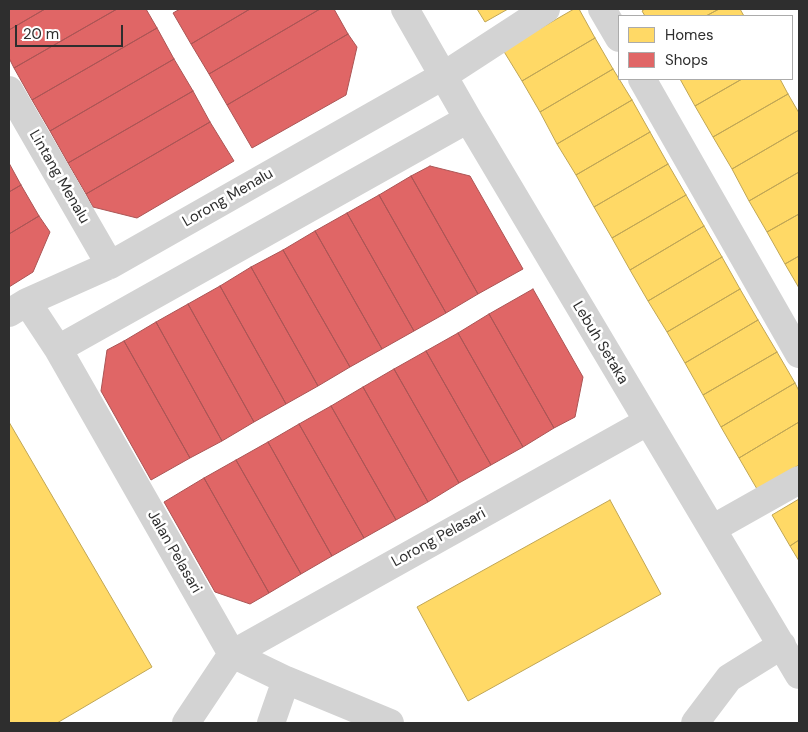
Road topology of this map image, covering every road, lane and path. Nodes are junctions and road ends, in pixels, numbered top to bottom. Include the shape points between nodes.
1 (405, 9) edge
2 (546, 9) edge
3 (602, 9) edge
4 (618, 36) edge
5 (443, 76) junction
6 (643, 80) edge
7 (9, 90) edge
8 (468, 120) junction
9 (110, 265) junction
10 (18, 308) edge
11 (58, 349) junction
12 (799, 354) edge
13 (647, 422) junction
14 (799, 480) edge
15 (712, 529) junction
16 (782, 645) junction
17 (232, 654) junction
18 (799, 674) edge
19 (286, 680) junction
20 (186, 723) edge
21 (271, 723) edge
22 (390, 723) edge
23 (695, 723) edge

1 - 5 street, Lebuh Setaka
2 - 5 street, Lorong Menalu
3 - 4 street
5 - 8 street, Lebuh Setaka
5 - 9 street, Lorong Menalu
6 - 12 street
7 - 9 street, Lintang Menalu
8 - 11 street
8 - 13 street, Lebuh Setaka
9 - 10 street, Lorong Menalu
10 - 11 street, Jalan Pelasari
11 - 17 street, Jalan Pelasari
13 - 15 street, Lebuh Setaka
13 - 17 street, Lorong Pelasari
14 - 15 street
15 - 16 street, Lebuh Setaka
16 - 18 street, Lebuh Setaka
16 - 23 street via 729,678
17 - 19 street
17 - 20 street
19 - 21 street
19 - 22 street

